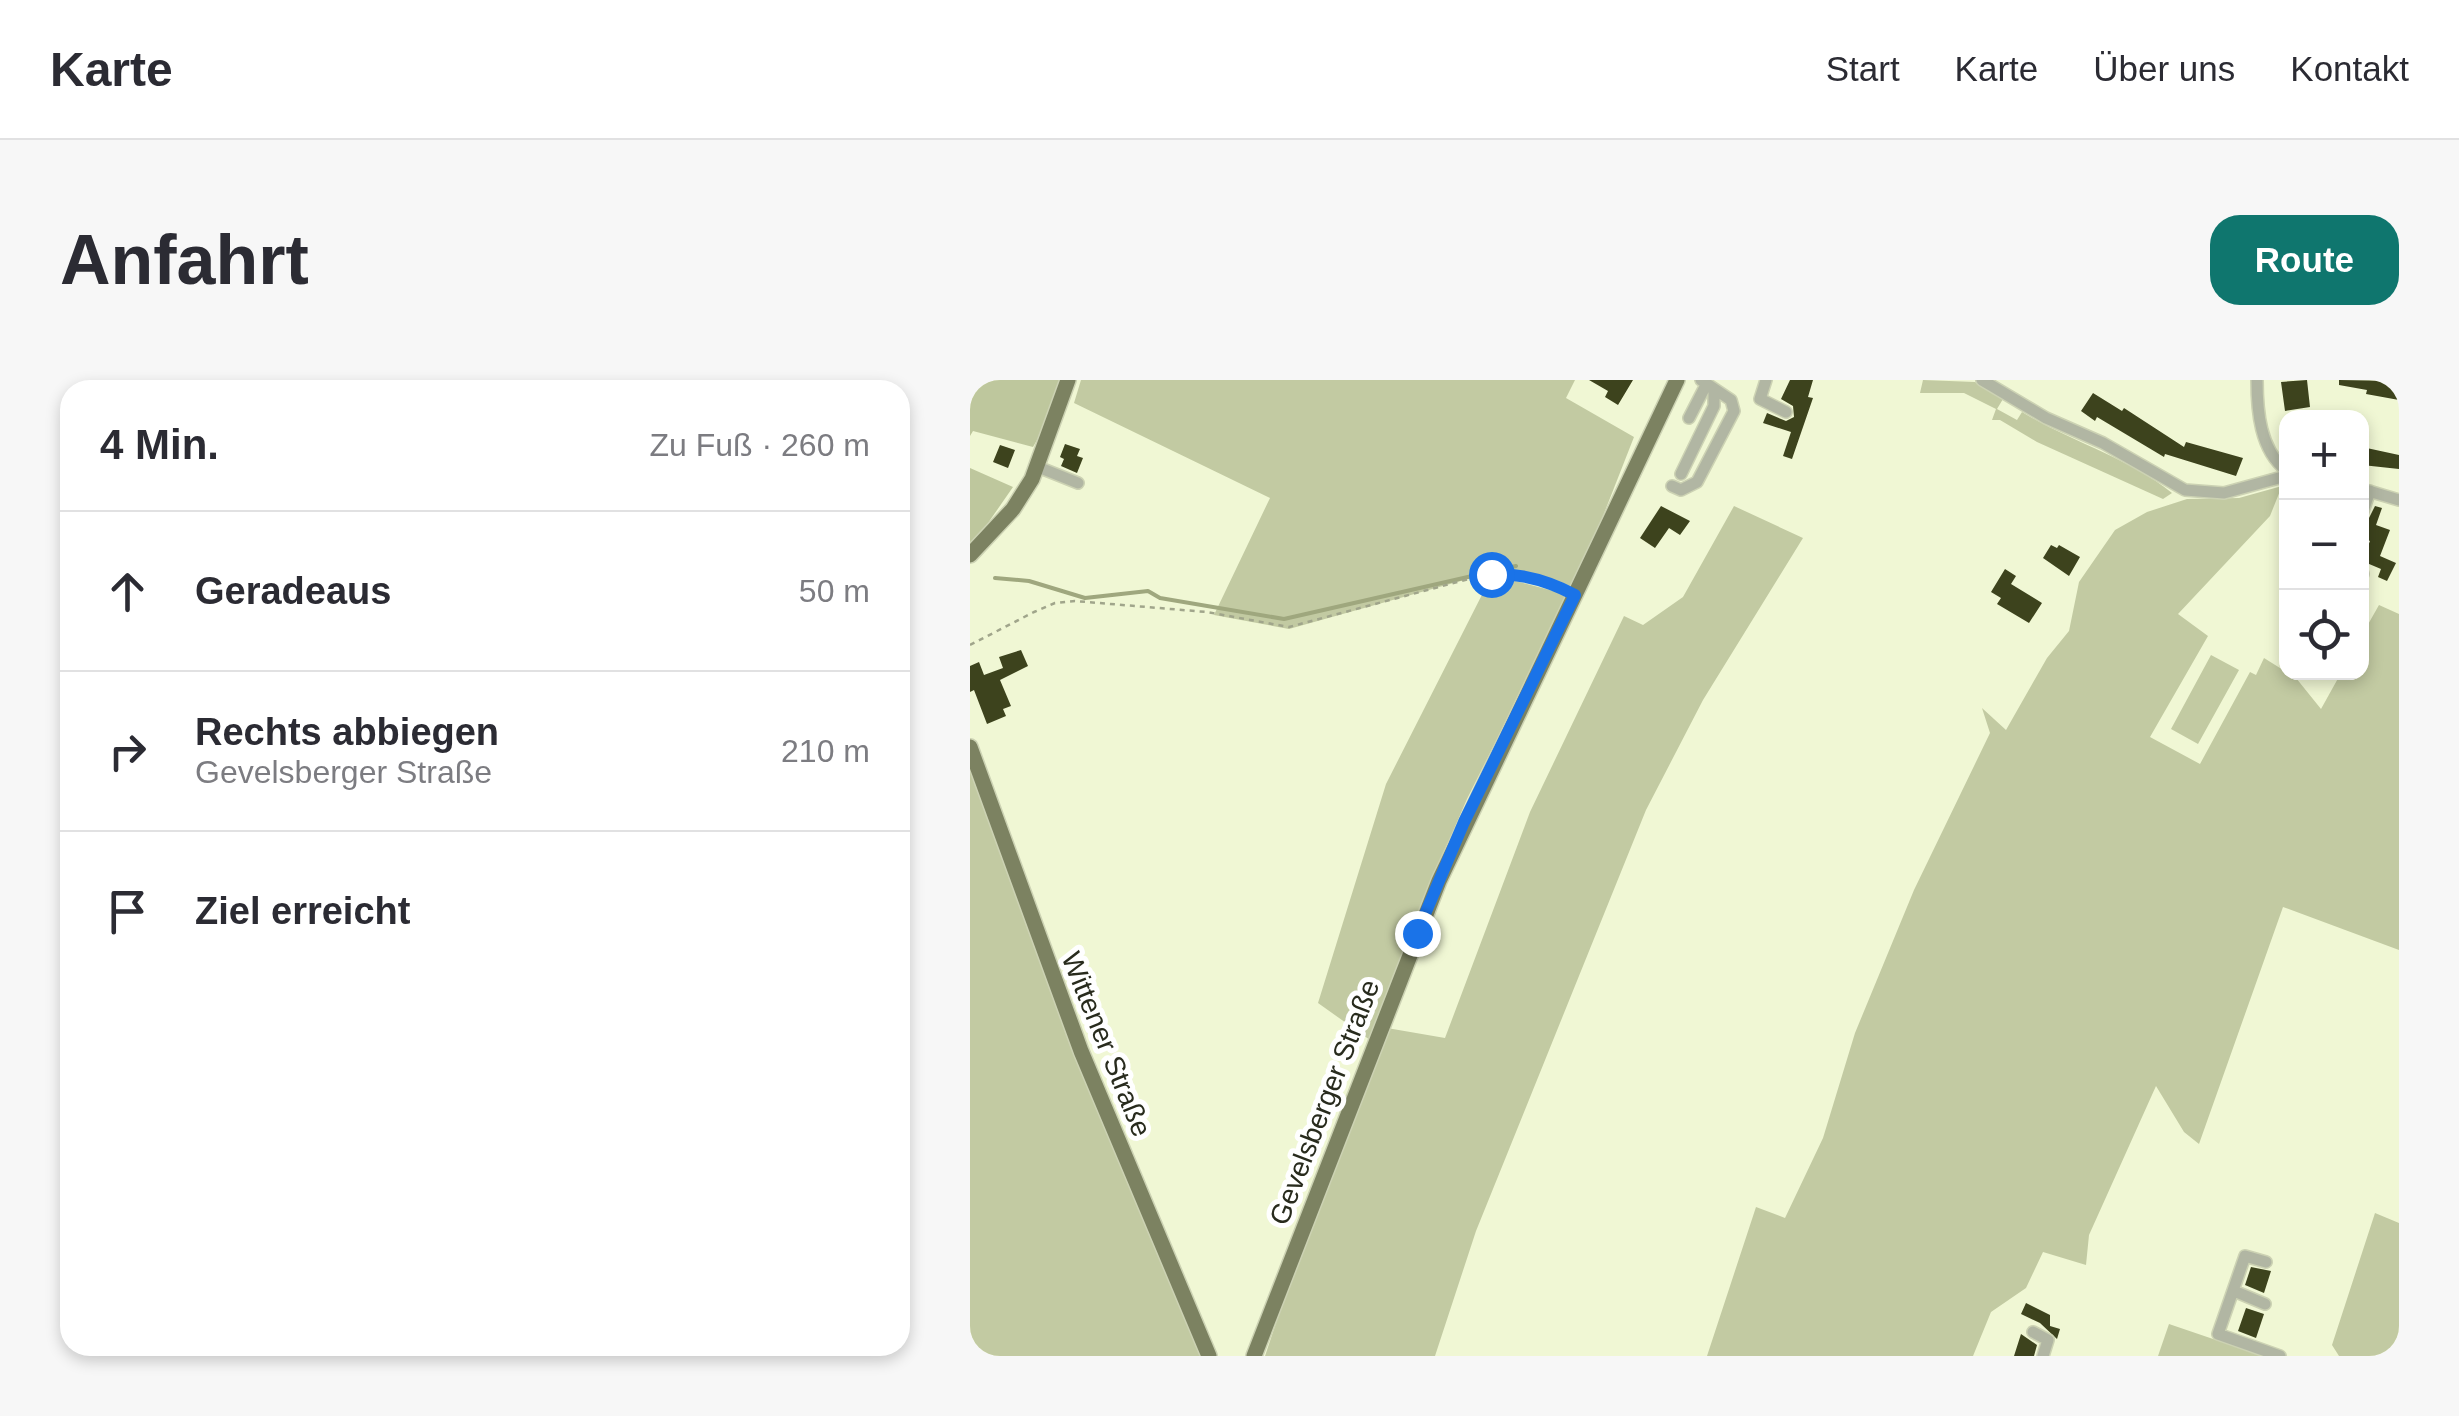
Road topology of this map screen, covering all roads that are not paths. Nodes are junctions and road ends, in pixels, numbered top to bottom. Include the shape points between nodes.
1 (1068, 380) edge
2 (1677, 380) edge
3 (1766, 380) edge
4 (1982, 380) edge
5 (2257, 380) edge
6 (1707, 385) edge
7 (1786, 412) dead end
8 (1689, 418) dead end
9 (2279, 463) edge
10 (1038, 467) junction
11 (1681, 474) dead end
12 (2279, 475) edge
13 (1078, 483) dead end
14 (1672, 486) dead end
15 (2369, 491) edge
16 (2399, 500) edge
17 (970, 555) edge
18 (970, 747) edge
19 (2266, 1262) dead end
20 (2234, 1290) junction
21 (2265, 1304) dead end
22 (2033, 1332) dead end
23 (1209, 1356) edge
24 (1254, 1356) edge
25 (2043, 1356) edge
26 (2280, 1356) edge

1 - 10 main road
2 - 24 main road, Gevelsberger Straße via 1438,880
3 - 7 street via 1760,399
4 - 12 street via 2185,490 2224,493
5 - 9 street via 2266,445
6 - 8 street
6 - 11 street via 1714,406
6 - 14 street via 1731,400 1734,411 1696,482 1687,489
10 - 13 street
10 - 17 main road via 1013,509
15 - 16 street
18 - 23 main road, Wittener Straße via 1081,1051
19 - 20 street via 2245,1256
20 - 21 street
20 - 26 street via 2218,1334
22 - 25 street via 2048,1340

